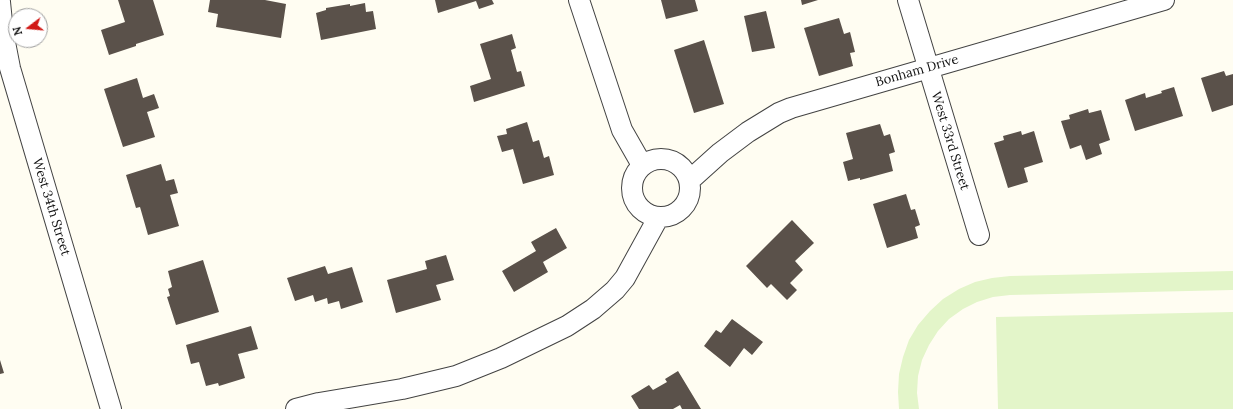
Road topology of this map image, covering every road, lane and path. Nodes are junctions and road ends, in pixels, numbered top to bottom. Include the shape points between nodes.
1 (580, 0) edge
2 (908, 0) edge
3 (1164, 0) edge
4 (0, 2) edge
5 (928, 68) junction
6 (642, 165) junction
7 (690, 180) junction
8 (658, 218) junction
9 (979, 235) dead end
10 (111, 409) edge
11 (296, 409) edge

1 - 6 street via 622,130
2 - 5 street, West 33rd Street
3 - 5 street, Bonham Drive
4 - 10 street, West 34th Street via 10,68
5 - 7 street, Bonham Drive via 779,113 720,152
5 - 9 street, West 33rd Street
6 - 7 street via 660,158 669,160 678,164
6 - 8 street via 632,182 634,201 648,215
7 - 8 street via 689,199 684,207 672,216
8 - 11 street via 625,278 615,290 567,326 501,358 456,376

